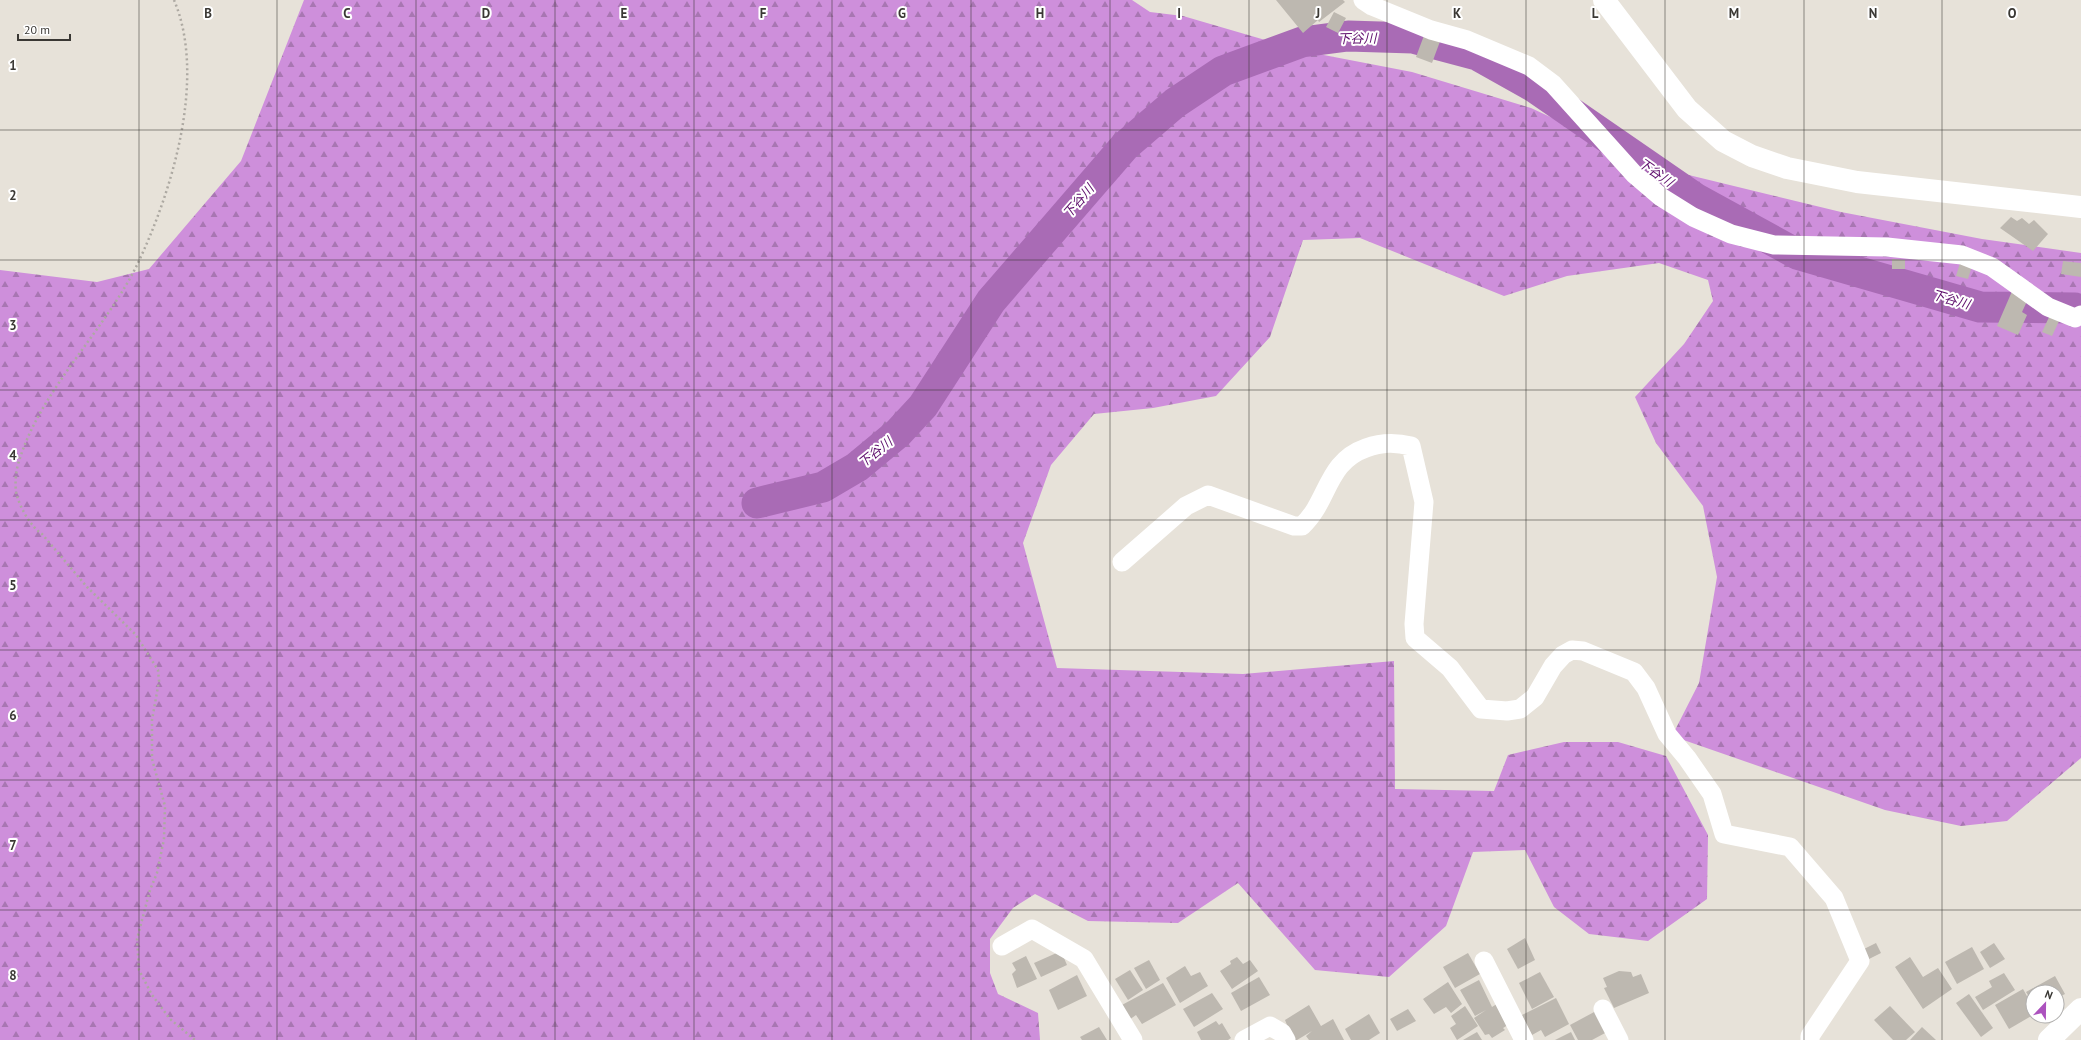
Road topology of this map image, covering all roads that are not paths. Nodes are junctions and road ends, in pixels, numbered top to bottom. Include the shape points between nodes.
1 (1363, 0) edge
2 (1604, 0) edge
3 (2081, 207) edge
4 (2081, 315) edge
5 (1122, 562) dead end
6 (1002, 946) dead end
7 (1484, 961) dead end
8 (1603, 1009) dead end
9 (2081, 1009) edge
10 (1133, 1040) edge
11 (1244, 1040) edge
12 (1286, 1040) edge
13 (1524, 1040) edge
14 (1619, 1040) edge
15 (1810, 1040) edge
16 (2049, 1040) edge

1 - 4 street via 1431,30 1467,40 1528,66 1553,84 1634,174 1661,197 1692,217 1725,231 1774,245 1887,247 1962,255 1992,267 2048,306 2075,318
2 - 3 street via 1687,109 1722,142 1752,156 1787,168 1857,182
5 - 15 street via 1186,506 1208,495 1294,526 1302,526 1309,519 1336,470 1346,458 1378,443 1411,446 1424,502 1415,638 1450,668 1481,709 1520,709 1535,697 1552,666 1572,650 1582,651 1634,672 1646,688 1667,734 1712,794 1724,834 1790,847 1834,898 1860,961 1810,1036
6 - 10 street via 1032,929 1084,959
7 - 13 street
8 - 14 street
9 - 16 street
11 - 12 street via 1270,1026 1282,1033

